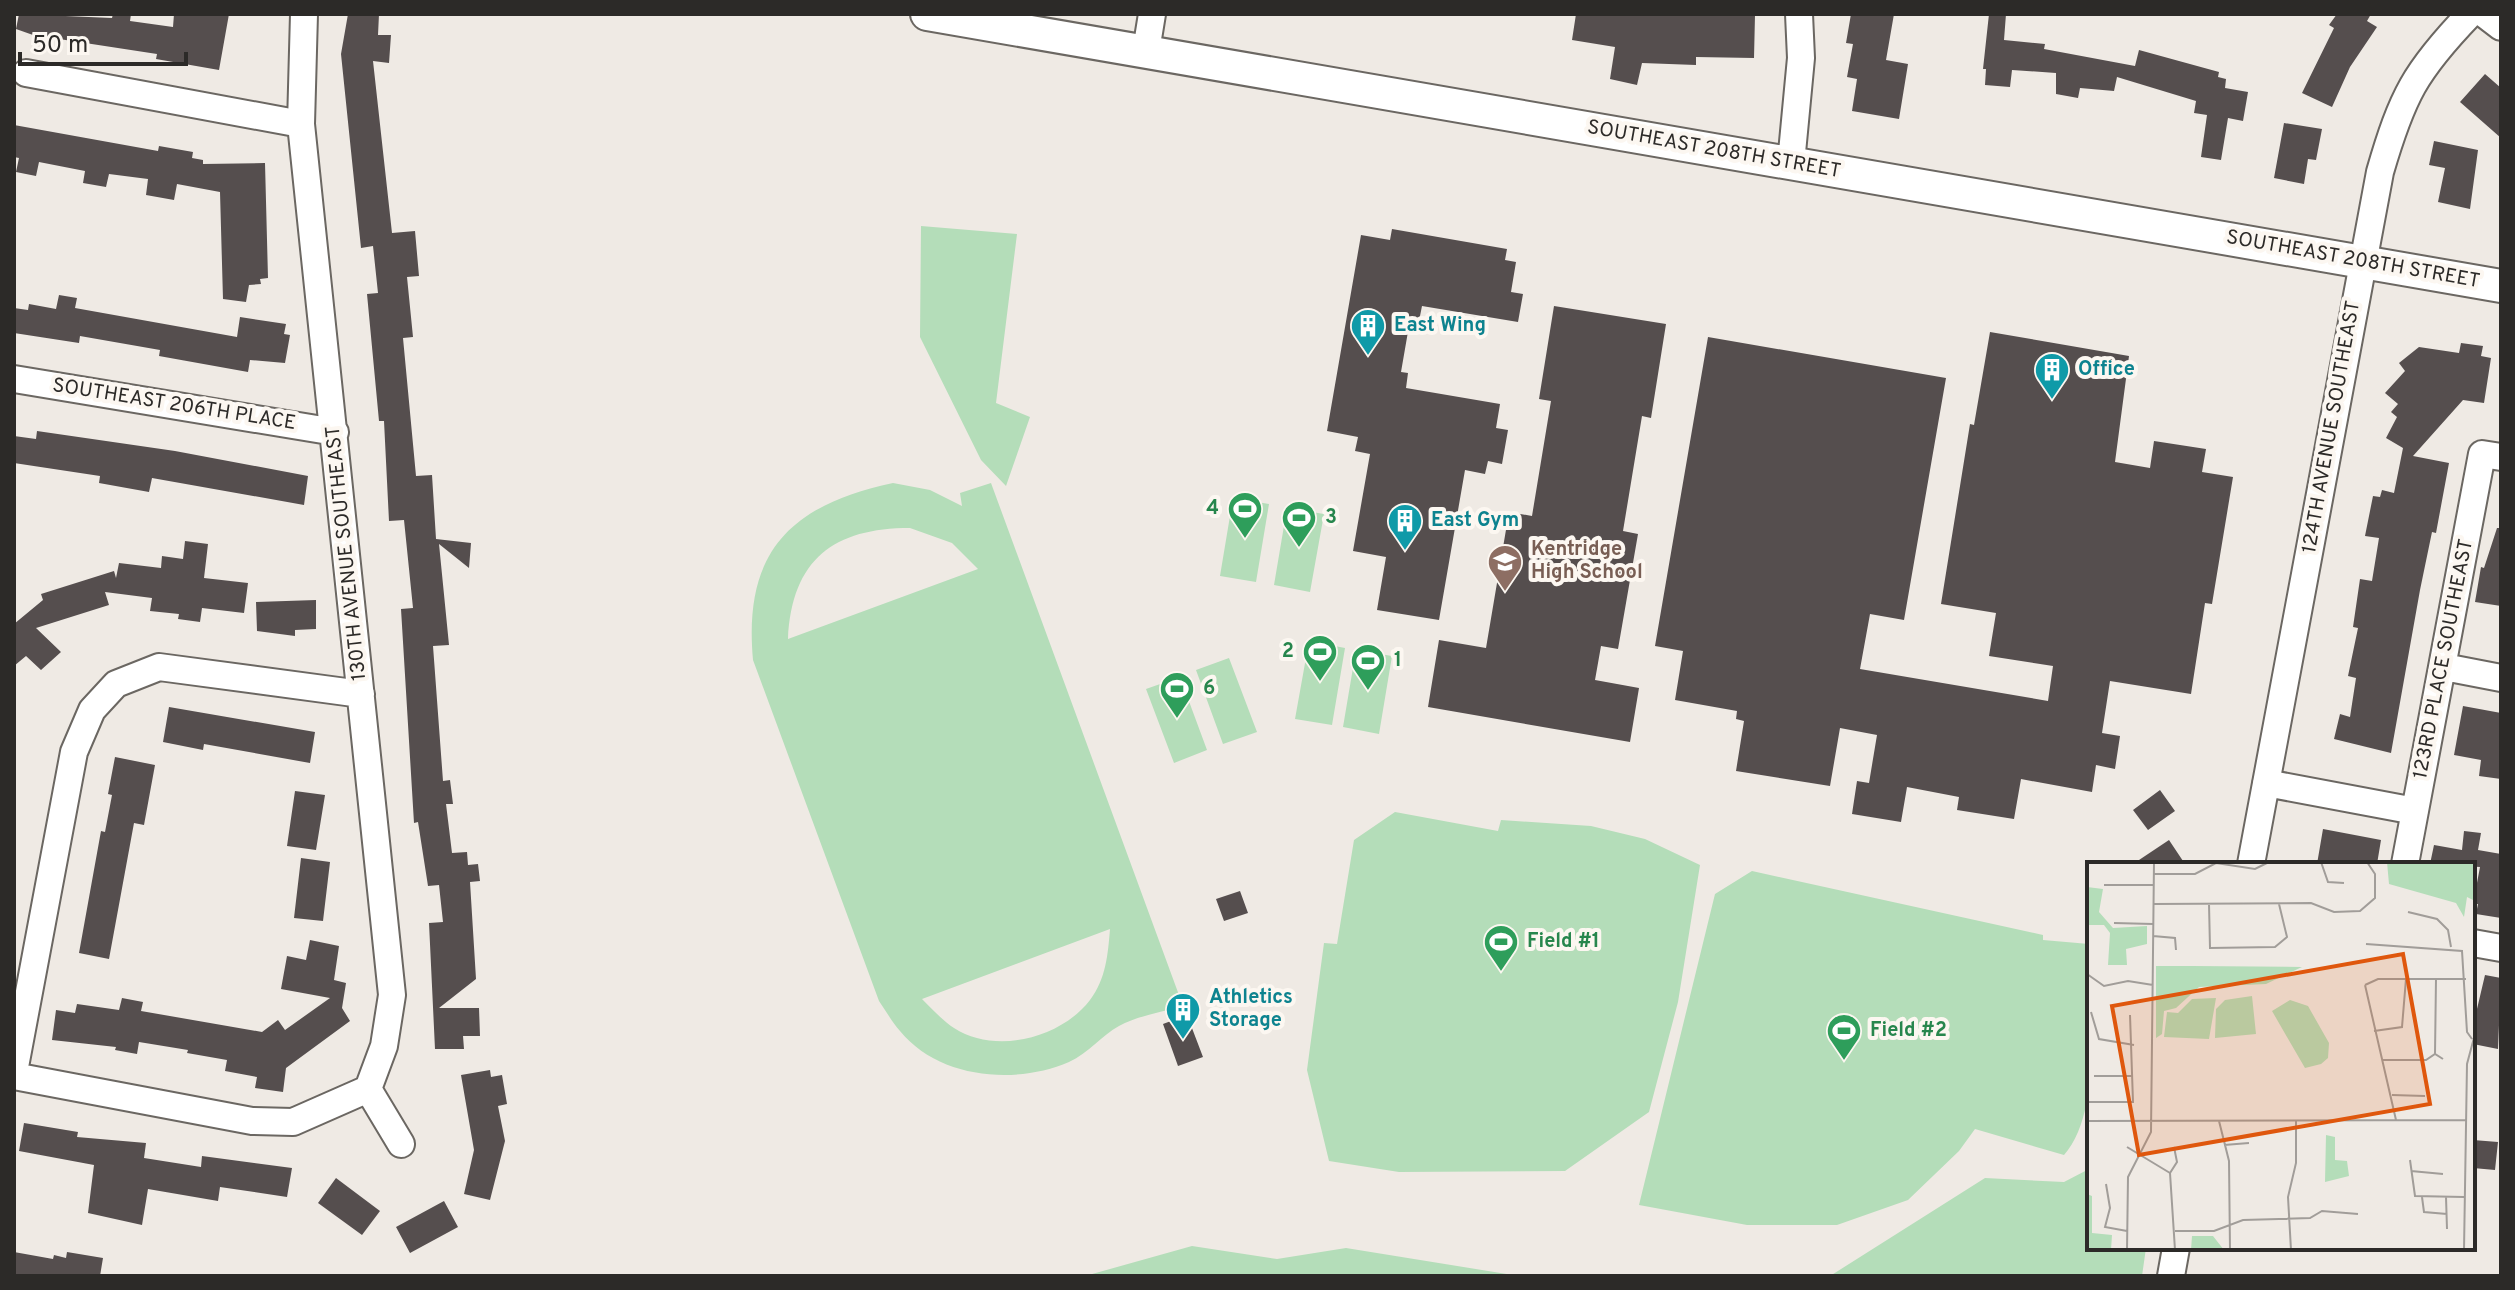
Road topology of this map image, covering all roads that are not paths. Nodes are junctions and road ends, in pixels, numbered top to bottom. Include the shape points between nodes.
1 (304, 14) edge
2 (927, 14) edge
3 (1152, 14) edge
4 (1799, 14) edge
5 (2470, 14) edge
6 (2484, 14) edge
7 (2501, 27) edge
8 (1146, 51) junction
9 (26, 73) dead end
10 (301, 124) junction
11 (1791, 163) junction
12 (2362, 261) junction
13 (2501, 286) edge
14 (14, 379) edge
15 (335, 432) junction
16 (2491, 455) edge
17 (2444, 667) junction
18 (2501, 678) edge
19 (361, 694) junction
20 (2266, 783) junction
21 (2415, 811) junction
22 (2251, 862) edge
23 (2405, 862) edge
24 (2475, 943) edge
25 (2501, 948) edge
26 (14, 1074) edge
27 (368, 1089) junction
28 (401, 1144) dead end
29 (2176, 1250) edge
30 (2171, 1276) edge

1 - 10 street, 130TH AVENUE SOUTHEAST
2 - 8 main road, SOUTHEAST 208TH STREET
3 - 8 street
4 - 11 street via 1801,58
5 - 12 street, 124TH AVENUE SOUTHEAST via 2435,50 2406,92 2380,172
6 - 7 street
8 - 11 main road, SOUTHEAST 208TH STREET
9 - 10 street
10 - 15 street, 130TH AVENUE SOUTHEAST
11 - 12 main road, SOUTHEAST 208TH STREET
12 - 13 main road, SOUTHEAST 208TH STREET
12 - 20 street, 124TH AVENUE SOUTHEAST
14 - 15 street, SOUTHEAST 206TH PLACE
15 - 19 street, 130TH AVENUE SOUTHEAST
16 - 17 street, 123RD PLACE SOUTHEAST
17 - 18 street
17 - 21 street, 123RD PLACE SOUTHEAST
19 - 26 street via 159,667 116,684 92,710 74,752
19 - 27 street, 130TH AVENUE SOUTHEAST via 392,995 384,1046
20 - 21 street
20 - 22 street, 124TH AVENUE SOUTHEAST
21 - 23 street, 123RD PLACE SOUTHEAST
24 - 25 street
26 - 27 street via 252,1121 293,1122
27 - 28 street
29 - 30 street

